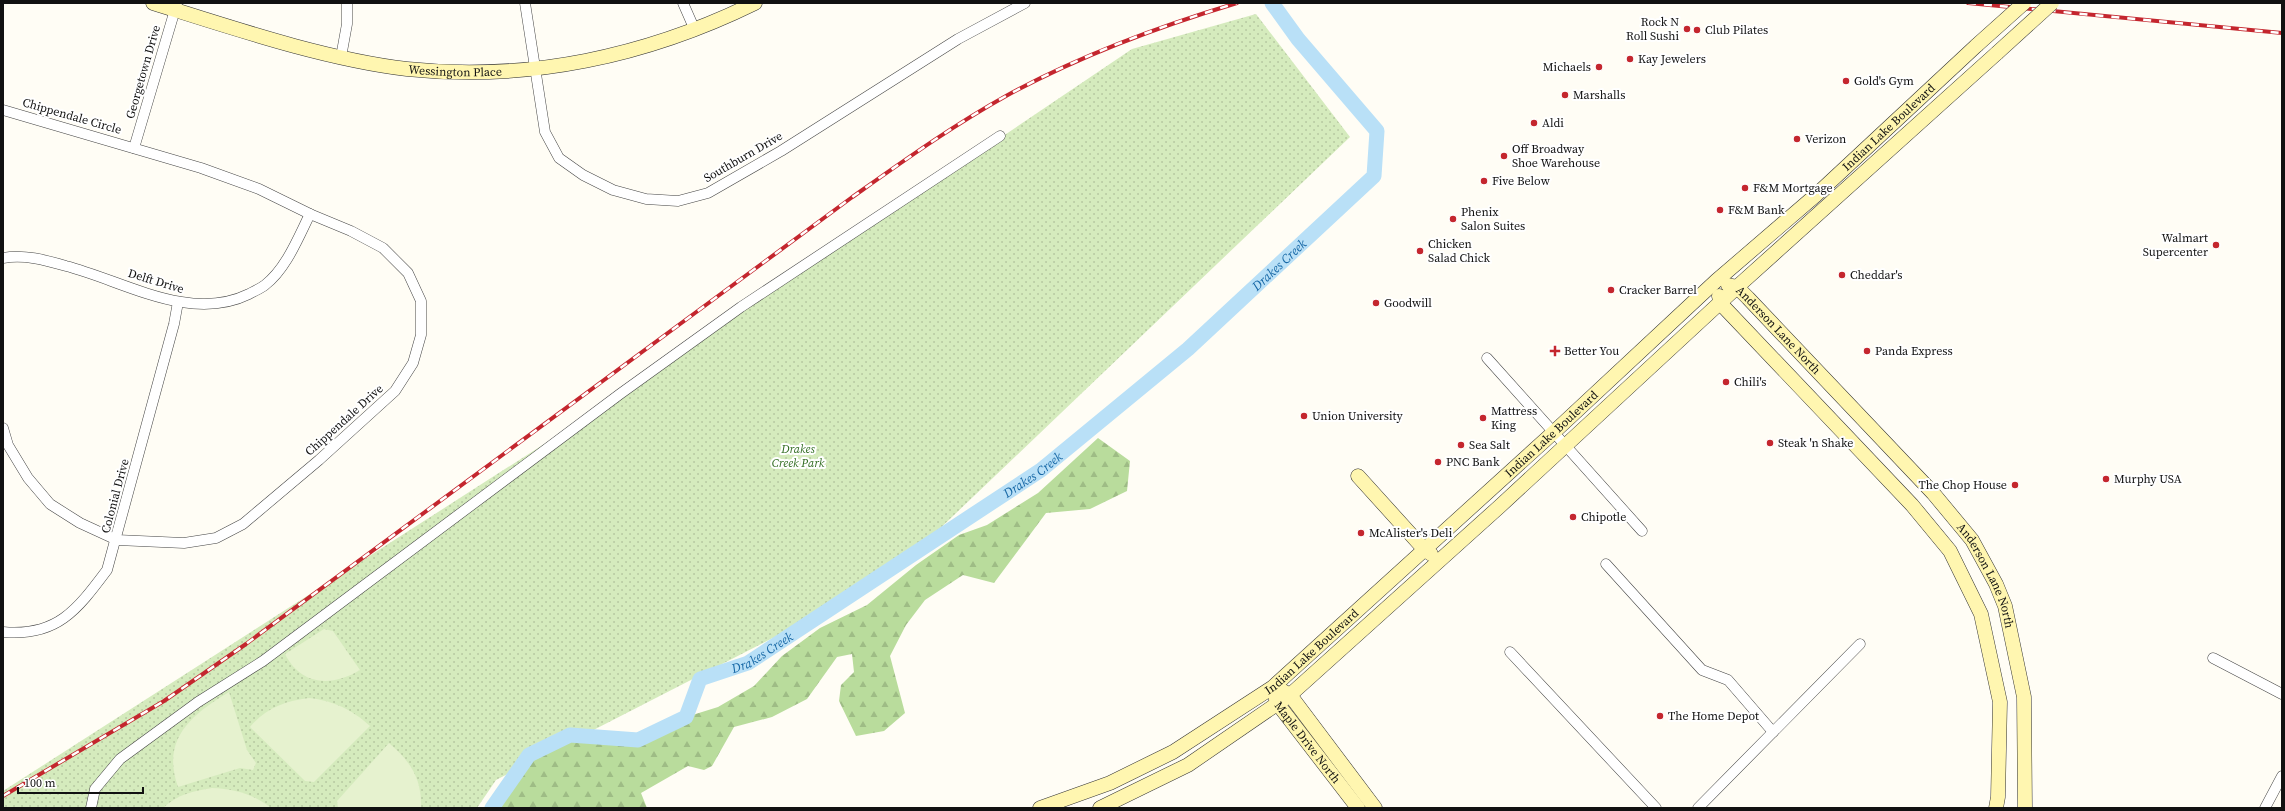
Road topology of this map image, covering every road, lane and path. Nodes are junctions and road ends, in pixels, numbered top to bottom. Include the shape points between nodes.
1 (153, 3) edge
2 (347, 3) edge
3 (525, 3) edge
4 (683, 3) edge
5 (756, 3) edge
6 (1025, 3) edge
7 (2024, 3) edge
8 (2052, 3) edge
9 (176, 6) edge
10 (694, 28) junction
11 (341, 57) junction
12 (536, 69) junction
13 (3, 110) edge
14 (1000, 136) dead end
15 (134, 148) junction
16 (310, 214) junction
17 (3, 258) edge
18 (1716, 281) junction
19 (1737, 287) junction
20 (178, 302) junction
21 (1720, 304) junction
22 (1487, 358) dead end
23 (3, 428) edge
24 (1554, 432) junction
25 (1566, 445) junction
26 (1358, 476) dead end
27 (1642, 531) dead end
28 (117, 540) junction
29 (1424, 549) junction
30 (1440, 560) junction
31 (1606, 564) dead end
32 (3, 632) edge
33 (1860, 644) dead end
34 (1510, 652) dead end
35 (2213, 658) dead end
36 (1273, 687) junction
37 (2282, 694) edge
38 (1290, 695) junction
39 (1277, 703) junction
40 (1773, 732) junction
41 (2282, 776) edge
42 (91, 808) edge
43 (1040, 808) edge
44 (1100, 808) edge
45 (1358, 808) edge
46 (1375, 808) edge
47 (1656, 808) edge
48 (1698, 808) edge
49 (1996, 808) edge
50 (2025, 808) edge
51 (2265, 808) edge

1 - 9 main road, Wessington Place
2 - 11 street
3 - 12 street, Southburn Drive
4 - 10 street
5 - 10 main road, Wessington Place
6 - 12 street, Southburn Drive via 958,39 781,151 708,193 678,201 646,199 613,190 583,175 559,158 545,132
7 - 18 main road, Indian Lake Boulevard, bridge via 1816,195
8 - 19 main road, Indian Lake Boulevard, bridge
9 - 11 main road, Wessington Place
9 - 15 street, Georgetown Drive
10 - 12 main road, Wessington Place via 655,45 599,60
11 - 12 main road, Wessington Place via 407,69 465,72
13 - 15 street, Chippendale Circle
14 - 42 street via 741,307 620,394 263,661 198,702 120,759 95,789
15 - 16 street, Chippendale Drive via 259,189
16 - 20 street, Delft Drive via 283,265 265,286 236,300 208,306
16 - 28 street, Chippendale Drive via 383,248 408,273 421,301 422,335 413,363 395,391 243,524 216,538 184,544
17 - 20 street, Delft Drive via 39,258
18 - 19 main road, Anderson Lane North
18 - 21 main road, Anderson Lane North
18 - 24 main road, Indian Lake Boulevard
19 - 21 main road, Indian Lake Boulevard
19 - 50 main road, Anderson Lane North via 1933,493 1972,540 2005,606 2024,697
20 - 28 street, Colonial Drive
21 - 25 main road, Indian Lake Boulevard
21 - 49 main road, Anderson Lane North via 1912,505 1950,551 1981,614 2000,702
22 - 24 street
23 - 28 street, Chippendale Drive via 8,445 28,478 50,504
24 - 25 street
24 - 29 main road, Indian Lake Boulevard
25 - 27 street
25 - 30 main road, Indian Lake Boulevard
26 - 29 main road
28 - 32 street, Colonial Drive via 107,570 86,599 62,620 35,632
29 - 30 main road
29 - 36 main road, Indian Lake Boulevard
30 - 38 main road, Indian Lake Boulevard
31 - 40 street via 1702,670 1728,680
33 - 40 street
34 - 47 street
35 - 37 street
36 - 38 main road, Maple Drive North
36 - 39 main road, Maple Drive North
36 - 43 main road, Indian Lake Boulevard via 1173,752 1110,783
38 - 39 main road, Indian Lake Boulevard
38 - 46 main road, Maple Drive North
39 - 44 main road, Indian Lake Boulevard via 1188,765
39 - 45 main road, Maple Drive North
40 - 48 street
41 - 51 street

